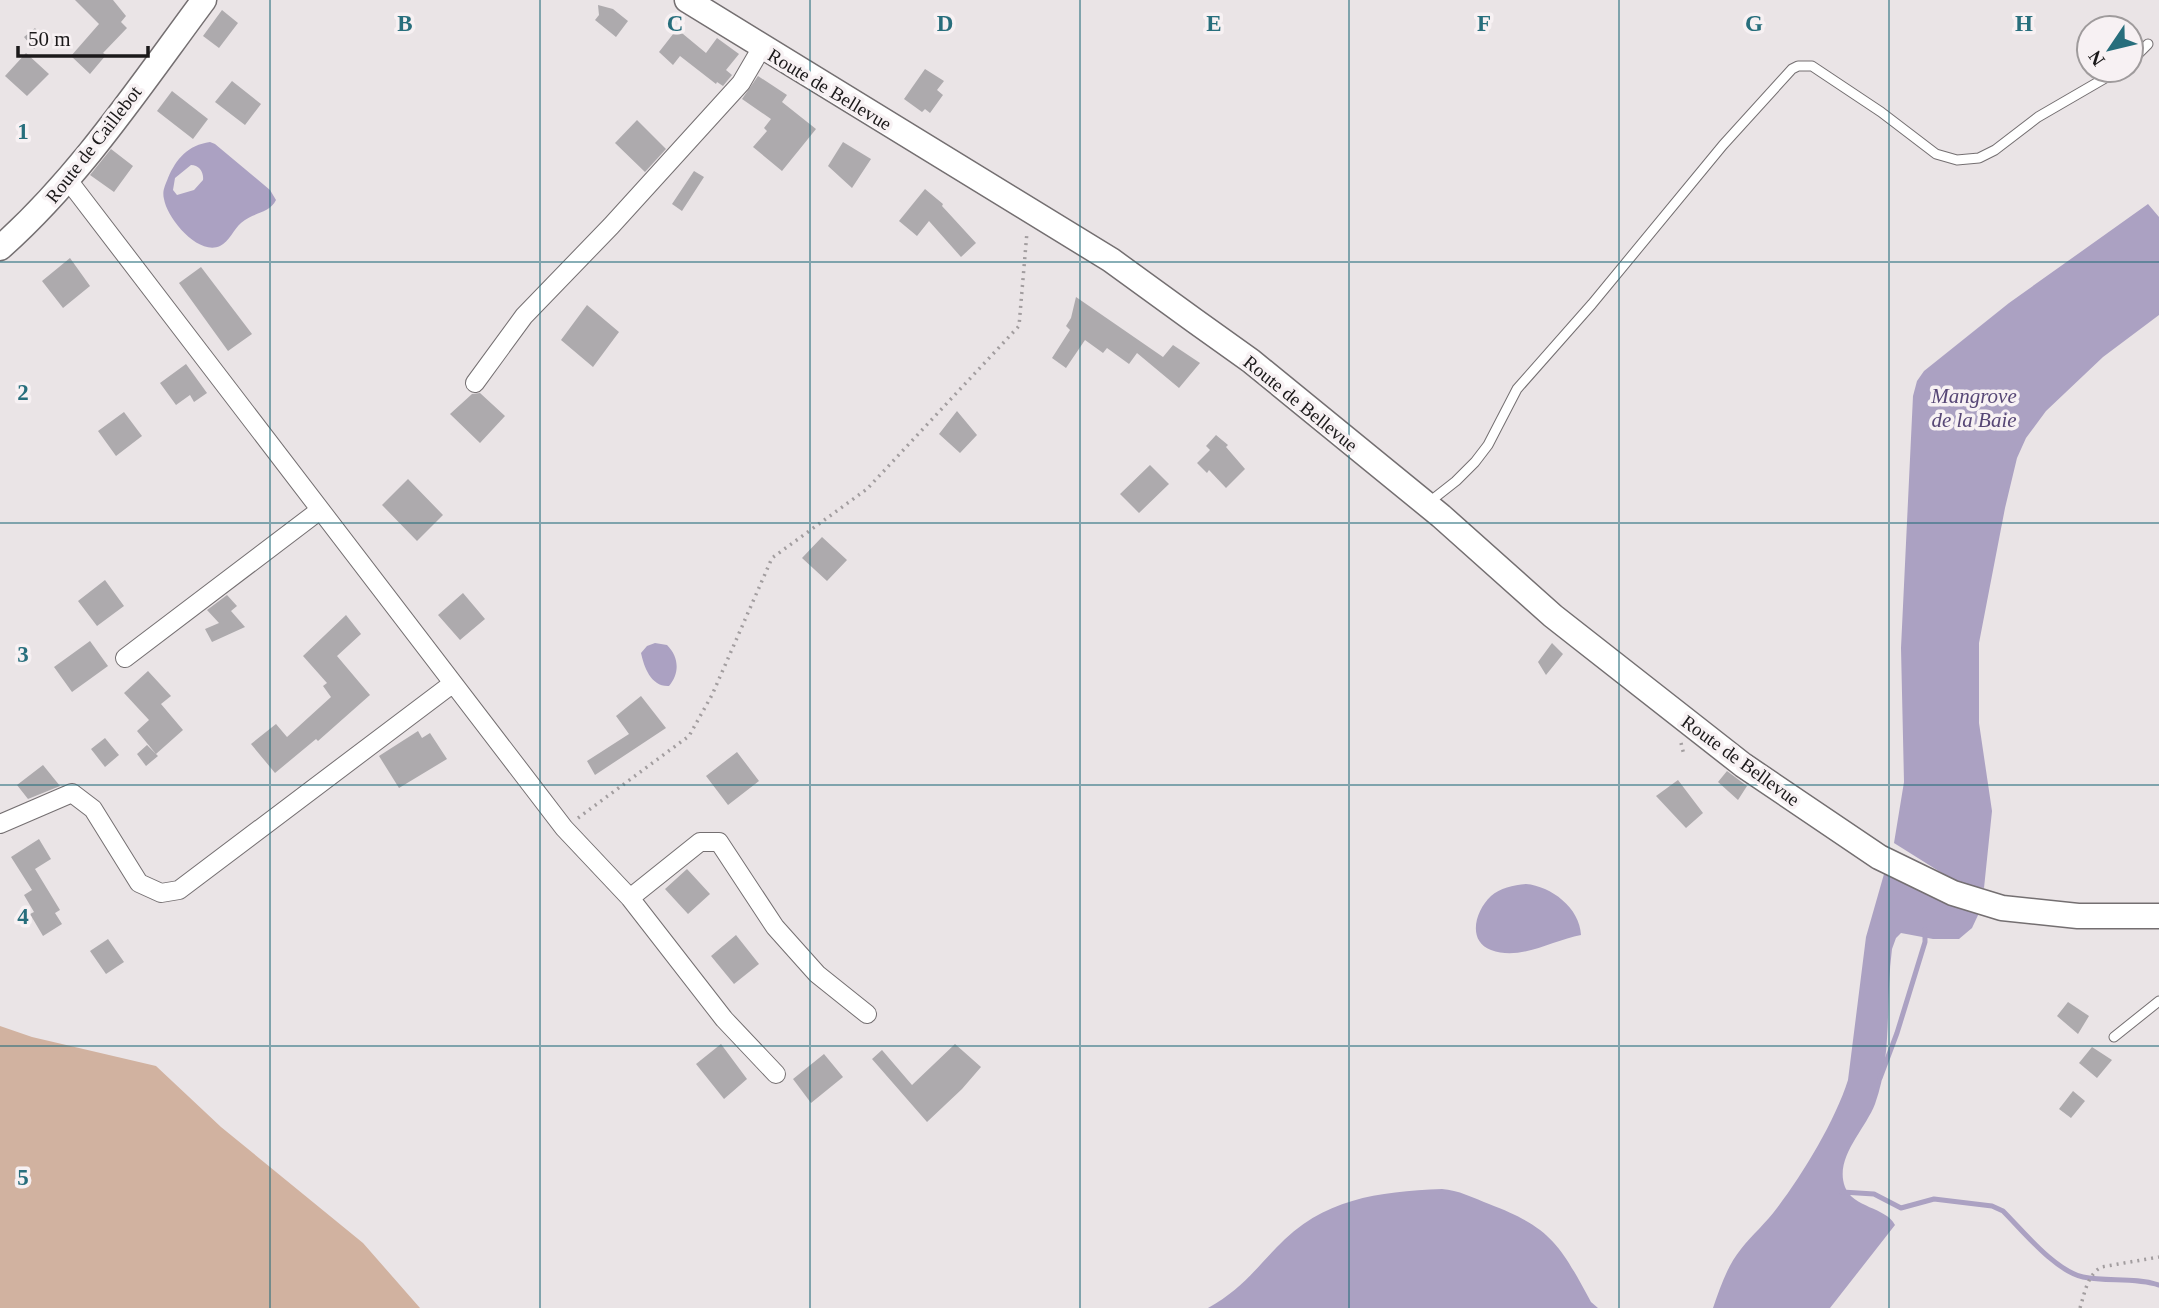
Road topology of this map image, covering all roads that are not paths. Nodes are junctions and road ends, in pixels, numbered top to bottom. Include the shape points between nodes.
1 (204, 0) edge
2 (687, 0) edge
3 (2148, 44) dead end
4 (762, 47) junction
5 (2145, 47) edge
6 (2095, 84) edge
7 (68, 180) junction
8 (0, 248) edge
9 (475, 383) dead end
10 (1427, 504) junction
11 (320, 510) junction
12 (125, 658) dead end
13 (452, 684) junction
14 (0, 824) edge
15 (630, 898) junction
16 (2159, 916) edge
17 (2159, 1001) edge
18 (867, 1014) dead end
19 (2115, 1037) dead end
20 (776, 1074) dead end

1 - 7 main road, Route de Caillebot
2 - 4 main road, Route de Bellevue
3 - 5 lane
4 - 9 street via 741,83 524,316
4 - 10 main road, Route de Bellevue via 1111,260 1251,361
6 - 10 lane via 2038,117 1995,150 1979,158 1957,160 1936,154 1812,66 1792,69 1517,389 1475,462
7 - 8 main road, Route de Caillebot
7 - 11 street
10 - 16 main road, Route de Bellevue via 1553,616 1743,765 1879,857 1952,893 2002,908 2078,916
11 - 12 street
11 - 13 street
13 - 14 street via 179,890 161,893 139,883 93,810 72,793
13 - 15 street via 564,828
15 - 18 street via 700,842 719,842 775,927 817,974
15 - 20 street via 724,1019
17 - 19 lane

